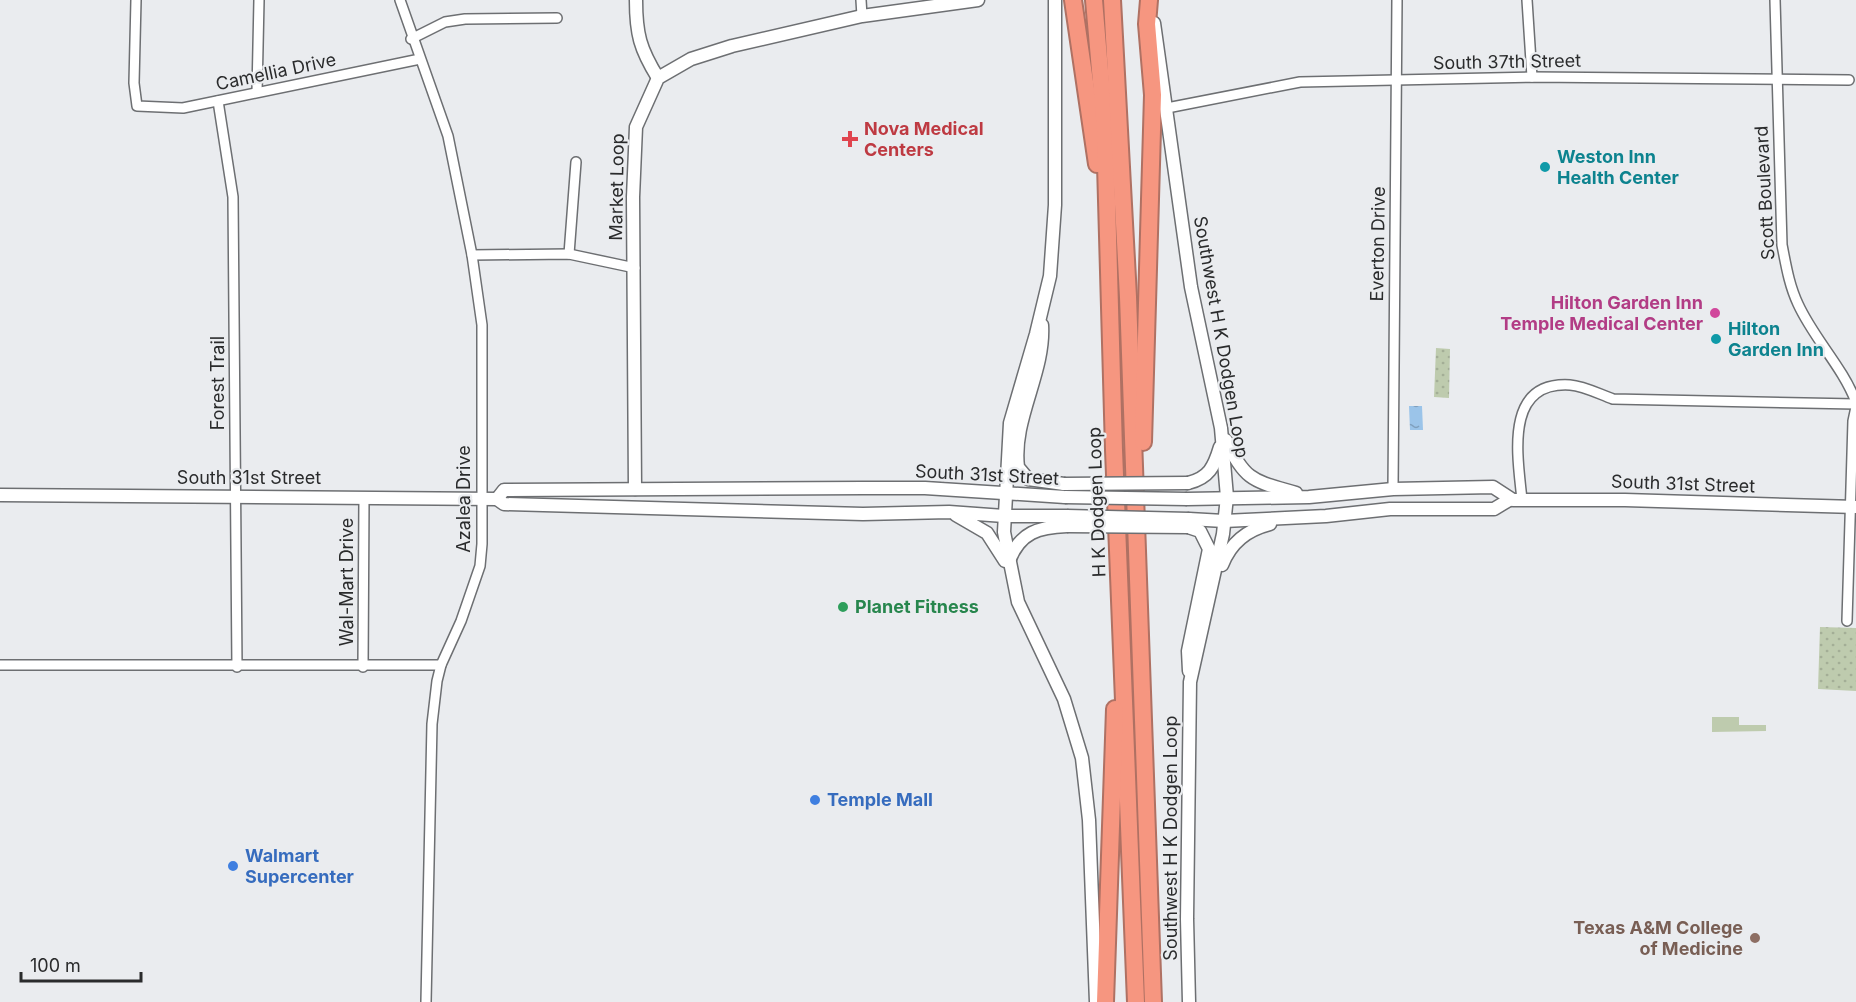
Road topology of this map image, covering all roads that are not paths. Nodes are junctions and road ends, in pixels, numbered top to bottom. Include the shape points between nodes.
1 (136, 0) edge
2 (259, 0) edge
3 (400, 0) edge
4 (636, 0) edge
5 (861, 0) edge
6 (978, 0) edge
7 (1044, 0) edge
8 (1055, 0) edge
9 (1073, 0) edge
10 (1094, 0) edge
11 (1112, 0) edge
12 (1150, 0) edge
13 (1397, 0) edge
14 (1527, 0) edge
15 (1775, 0) edge
16 (862, 16) junction
17 (557, 18) dead end
18 (1055, 19) junction
19 (411, 39) junction
20 (420, 59) junction
21 (1532, 77) junction
22 (658, 78) junction
23 (1396, 80) junction
24 (1776, 80) junction
25 (1849, 80) dead end
26 (257, 92) junction
27 (218, 101) junction
28 (1167, 108) junction
29 (576, 162) dead end
30 (569, 254) junction
31 (472, 255) junction
32 (635, 268) junction
33 (1041, 312) junction
34 (1112, 314) junction
35 (1852, 381) edge
36 (1856, 404) edge
37 (1221, 434) junction
38 (1114, 450) junction
39 (634, 489) junction
40 (1393, 489) junction
41 (1065, 491) junction
42 (0, 495) edge
43 (235, 495) junction
44 (1004, 495) junction
45 (364, 497) junction
46 (1227, 497) junction
47 (1309, 497) junction
48 (482, 498) junction
49 (497, 499) junction
50 (1515, 500) junction
51 (1853, 507) edge
52 (949, 512) junction
53 (1004, 516) junction
54 (1326, 516) junction
55 (1067, 521) junction
56 (1224, 521) junction
57 (1188, 523) junction
58 (1009, 565) junction
59 (1211, 591) junction
60 (1847, 621) dead end
61 (0, 665) edge
62 (441, 665) junction
63 (237, 667) junction
64 (363, 667) junction
65 (1141, 674) junction
66 (1190, 682) junction
67 (426, 1002) edge
68 (1096, 1002) edge
69 (1105, 1002) edge
70 (1136, 1002) edge
71 (1155, 1002) edge
72 (1189, 1002) edge

1 - 27 street, Camellia Drive via 137,106 183,108
2 - 26 street
3 - 19 street, Azalea Drive
4 - 22 main road via 639,41
5 - 16 street
6 - 16 main road
7 - 18 main road
8 - 18 main road
9 - 34 highway via 1096,156
10 - 34 highway, H K Dodgen Loop via 1105,129
11 - 65 highway, H K Dodgen Loop via 1128,297
12 - 28 main road, Southwest H K Dodgen Loop
12 - 65 highway via 1147,24 1153,95 1142,471 1145,623
13 - 23 street, Everton Drive
14 - 21 street
15 - 24 street, Scott Boulevard
16 - 22 main road via 732,46 691,59
17 - 19 street via 465,19 445,22
18 - 33 main road via 1055,205 1050,276
19 - 20 street, Azalea Drive
20 - 26 street, Camellia Drive
20 - 31 street, Azalea Drive via 448,136
21 - 23 street, South 37th Street
21 - 24 street, South 37th Street
22 - 32 main road, Market Loop via 636,127
23 - 28 street, South 37th Street via 1300,82
23 - 40 street, Everton Drive
24 - 25 street, South 37th Street
24 - 35 street, Scott Boulevard via 1786,273 1798,305
26 - 27 street, Camellia Drive
27 - 43 street, Forest Trail via 233,197
28 - 37 main road, Southwest H K Dodgen Loop via 1191,287
29 - 30 street
30 - 31 street
30 - 32 street
31 - 48 street, Azalea Drive via 482,325
32 - 39 main road, Market Loop
33 - 41 main road via 1044,345 1022,423 1017,460 1021,473 1028,479
33 - 44 main road via 1010,423
34 - 38 highway, H K Dodgen Loop
35 - 36 street, Scott Boulevard
36 - 50 street via 1613,399 1581,387 1548,387 1527,404 1520,417
36 - 51 street, Scott Boulevard
37 - 41 main road, bridge via 1212,471 1201,480
37 - 46 main road, Southwest H K Dodgen Loop
37 - 47 main road via 1239,467 1255,481
38 - 69 highway via 1110,539 1115,706
38 - 70 highway, H K Dodgen Loop
39 - 44 main road, South 31st Street via 925,488
39 - 49 main road, South 31st Street via 504,490
40 - 47 main road, South 31st Street
40 - 50 main road, South 31st Street via 1492,487
41 - 44 main road, South 31st Street
41 - 46 main road, South 31st Street, bridge via 1187,499
42 - 43 main road, South 31st Street
43 - 45 main road, South 31st Street
43 - 63 street, Forest Trail
44 - 53 main road
45 - 48 main road, South 31st Street
45 - 64 street, Wal-Mart Drive
46 - 47 main road, South 31st Street
46 - 56 main road, Southwest H K Dodgen Loop
48 - 49 main road, South 31st Street
48 - 62 street, Azalea Drive via 480,566
49 - 52 main road, South 31st Street via 504,504 863,514
50 - 51 main road, South 31st Street
50 - 54 main road, South 31st Street via 1494,509 1390,509
51 - 60 street, Scott Boulevard
52 - 53 main road, South 31st Street
52 - 58 main road via 987,533
53 - 55 main road, South 31st Street
53 - 58 main road
54 - 56 main road, South 31st Street
54 - 59 main road via 1274,523 1248,533 1227,551
55 - 57 main road, South 31st Street, bridge
55 - 58 main road via 1032,531 1017,544
56 - 57 main road, South 31st Street
56 - 59 main road, Southwest H K Dodgen Loop
57 - 66 main road via 1200,531 1209,549 1188,651
58 - 68 main road via 1018,602 1064,699 1082,758 1089,820
59 - 66 main road, Southwest H K Dodgen Loop
61 - 63 street
62 - 64 street
62 - 67 street, Azalea Drive via 432,724
63 - 64 street
65 - 71 highway, H K Dodgen Loop
66 - 72 main road, Southwest H K Dodgen Loop

